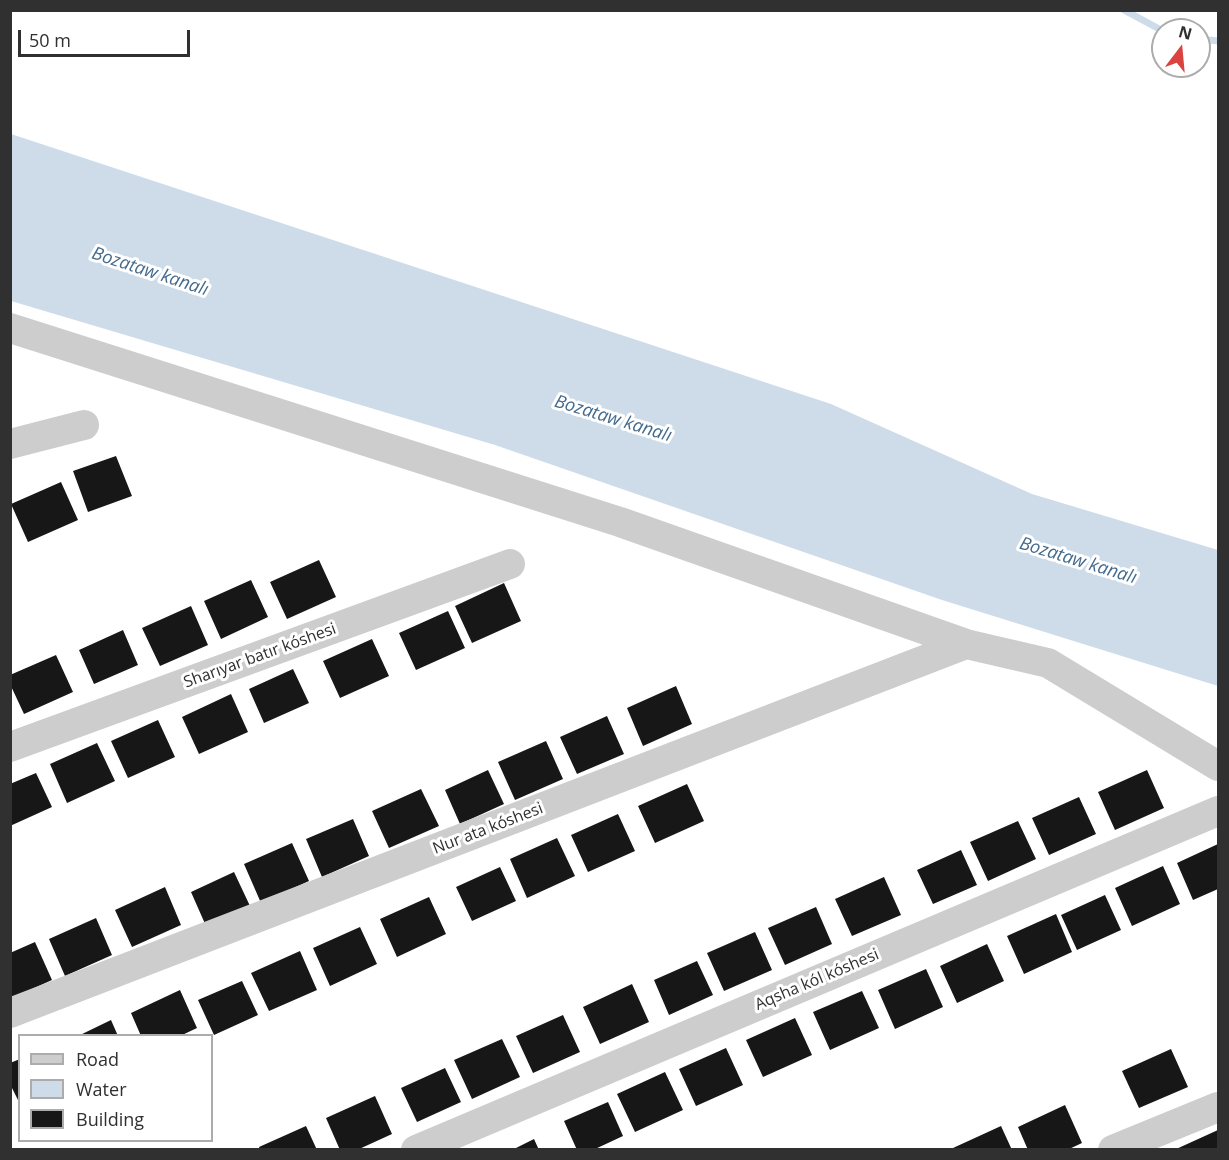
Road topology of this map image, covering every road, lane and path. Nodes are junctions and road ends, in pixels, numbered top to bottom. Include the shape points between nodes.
1 (10, 328) edge
2 (84, 425) dead end
3 (10, 444) edge
4 (510, 564) dead end
5 (966, 645) junction
6 (10, 747) edge
7 (1218, 765) edge
8 (1218, 811) edge
9 (10, 1013) edge
10 (1218, 1107) edge
11 (416, 1149) edge
12 (1113, 1149) edge

1 - 5 street via 620,522
2 - 3 street
4 - 6 street, Sharıyar batır kóshesi
5 - 7 street via 1048,663
5 - 9 street, Nur ata kóshesi
8 - 11 street, Aqsha kól kóshesi
10 - 12 street

